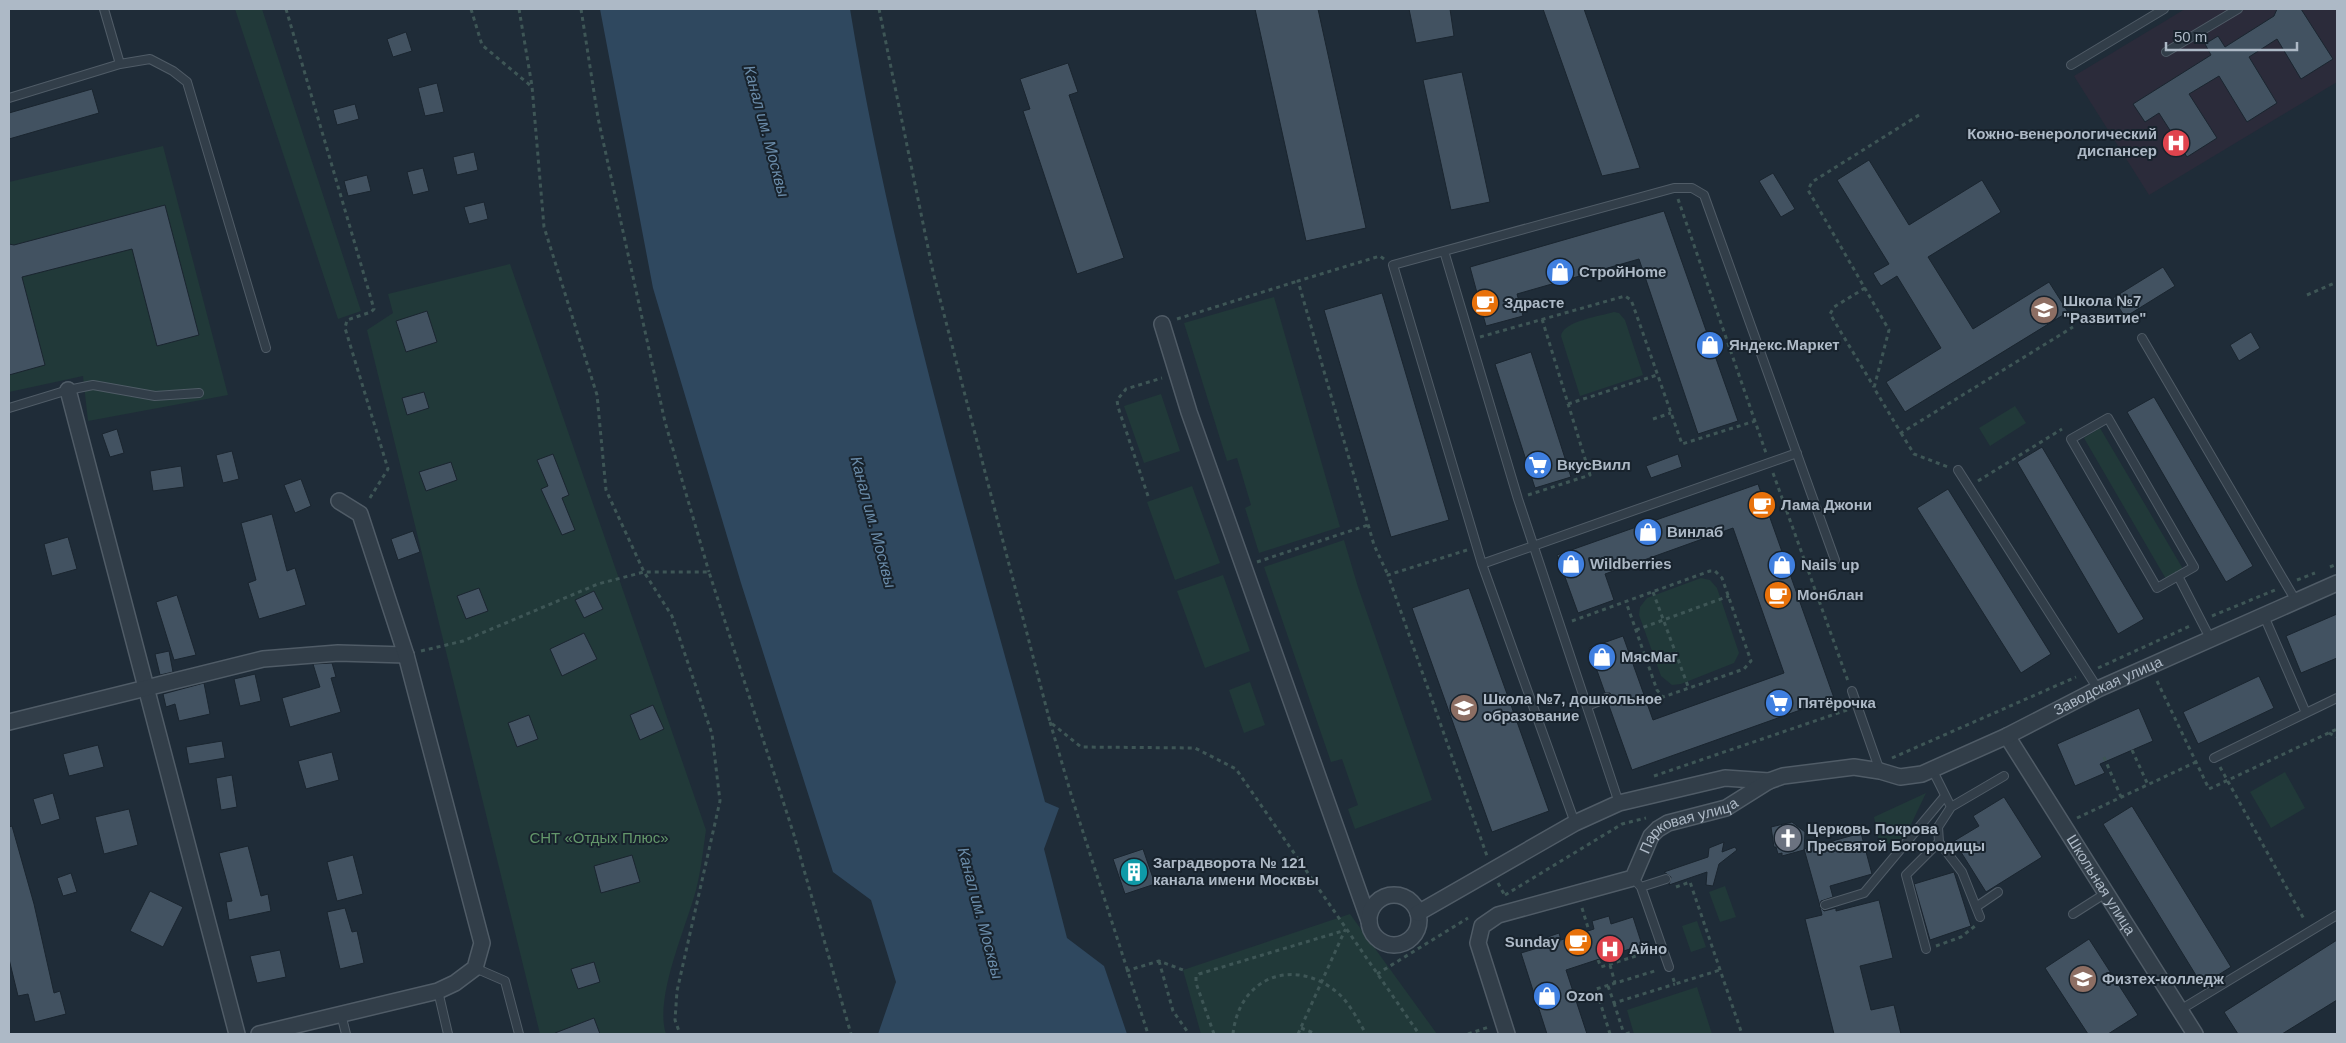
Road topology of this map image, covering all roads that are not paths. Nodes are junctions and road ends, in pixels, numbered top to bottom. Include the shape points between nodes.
1 (104, 9) edge
2 (2164, 9) edge
3 (2238, 9) edge
4 (2166, 52) dead end
5 (120, 64) junction
6 (2071, 65) dead end
7 (9, 98) edge
8 (1444, 251) junction
9 (1162, 324) road end
10 (2142, 338) dead end
11 (266, 348) dead end
12 (68, 390) junction
13 (200, 393) dead end
14 (9, 408) edge
15 (1798, 453) junction
16 (1958, 470) road end
17 (339, 501) dead end
18 (1533, 545) junction
19 (1836, 560) dead end
20 (1482, 564) junction
21 (2178, 576) junction
22 (2337, 583) edge
23 (2296, 601) junction
24 (2264, 616) junction
25 (2211, 640) junction
26 (406, 655) junction
27 (145, 687) junction
28 (2098, 689) junction
29 (1852, 691) road end
30 (1607, 698) dead end
31 (2337, 698) edge
32 (1587, 706) junction
33 (2306, 713) junction
34 (9, 722) edge
35 (2007, 736) junction
36 (2214, 758) road end
37 (1879, 767) junction
38 (1932, 769) junction
39 (2004, 776) dead end
40 (1769, 781) junction
41 (1945, 796) junction
42 (1619, 803) junction
43 (1951, 807) junction
44 (1574, 822) junction
45 (1939, 842) junction
46 (1664, 879) road end
47 (1637, 882) junction
48 (1998, 892) dead end
49 (2106, 893) junction
50 (1825, 905) dead end
51 (1976, 907) junction
52 (1418, 913) junction
53 (2073, 914) dead end
54 (2337, 915) edge
55 (1980, 917) road end
56 (1369, 921) junction
57 (1926, 950) road end
58 (1669, 967) road end
59 (475, 968) junction
60 (438, 991) junction
61 (2180, 1010) junction
62 (341, 1014) junction
63 (1506, 1028) edge
64 (238, 1034) edge
65 (259, 1034) edge
66 (346, 1034) edge
67 (448, 1034) edge
68 (519, 1034) edge
69 (2195, 1034) edge

1 - 5 lane
2 - 6 lane
3 - 4 lane
5 - 7 lane
5 - 11 lane via 150,59 187,82
8 - 15 lane via 1674,188 1692,188 1704,195
8 - 18 lane
8 - 20 lane via 1394,265
9 - 56 street via 1189,412
10 - 23 lane
12 - 13 lane via 93,385 155,396
12 - 14 lane
12 - 27 street
15 - 18 lane
15 - 19 lane
16 - 28 lane
17 - 26 street via 360,514
18 - 20 lane
18 - 32 lane
20 - 44 lane
21 - 21 lane via 2157,588 2071,439 2108,418 2194,567
21 - 25 lane
22 - 23 street, Заводская улица
23 - 24 street, Заводская улица
24 - 25 street, Заводская улица
24 - 33 lane
25 - 28 street, Заводская улица
26 - 27 street via 338,653 263,658
26 - 59 street via 482,943
27 - 34 street
27 - 64 street
28 - 35 street, Заводская улица
29 - 37 lane
30 - 32 lane
31 - 33 lane
32 - 42 lane
33 - 36 lane
35 - 38 street, Заводская улица
35 - 49 street, Школьная улица
37 - 38 street, Заводская улица via 1900,777
37 - 40 street, Парковая улица via 1783,776
38 - 41 lane
39 - 43 lane
40 - 42 street via 1725,778
40 - 47 street, Парковая улица via 1738,802 1658,829 1651,836
41 - 43 lane
41 - 50 lane via 1864,893
42 - 44 street
43 - 45 lane via 1938,827
44 - 52 street
45 - 51 lane via 1962,872
45 - 57 lane via 1906,875
46 - 47 lane
47 - 58 lane
47 - 63 street, Парковая улица via 1498,915 1482,926 1478,943
48 - 51 lane
49 - 53 lane
49 - 61 street, Школьная улица
51 - 55 lane
52 - 56 street via 1410,900 1394,895 1378,900 1372,906
52 - 56 street via 1418,928 1414,935 1394,945 1374,936
54 - 61 lane
59 - 60 street
59 - 68 lane via 505,981
60 - 62 street
60 - 67 lane
61 - 69 street, Школьная улица
62 - 65 street
62 - 66 lane

